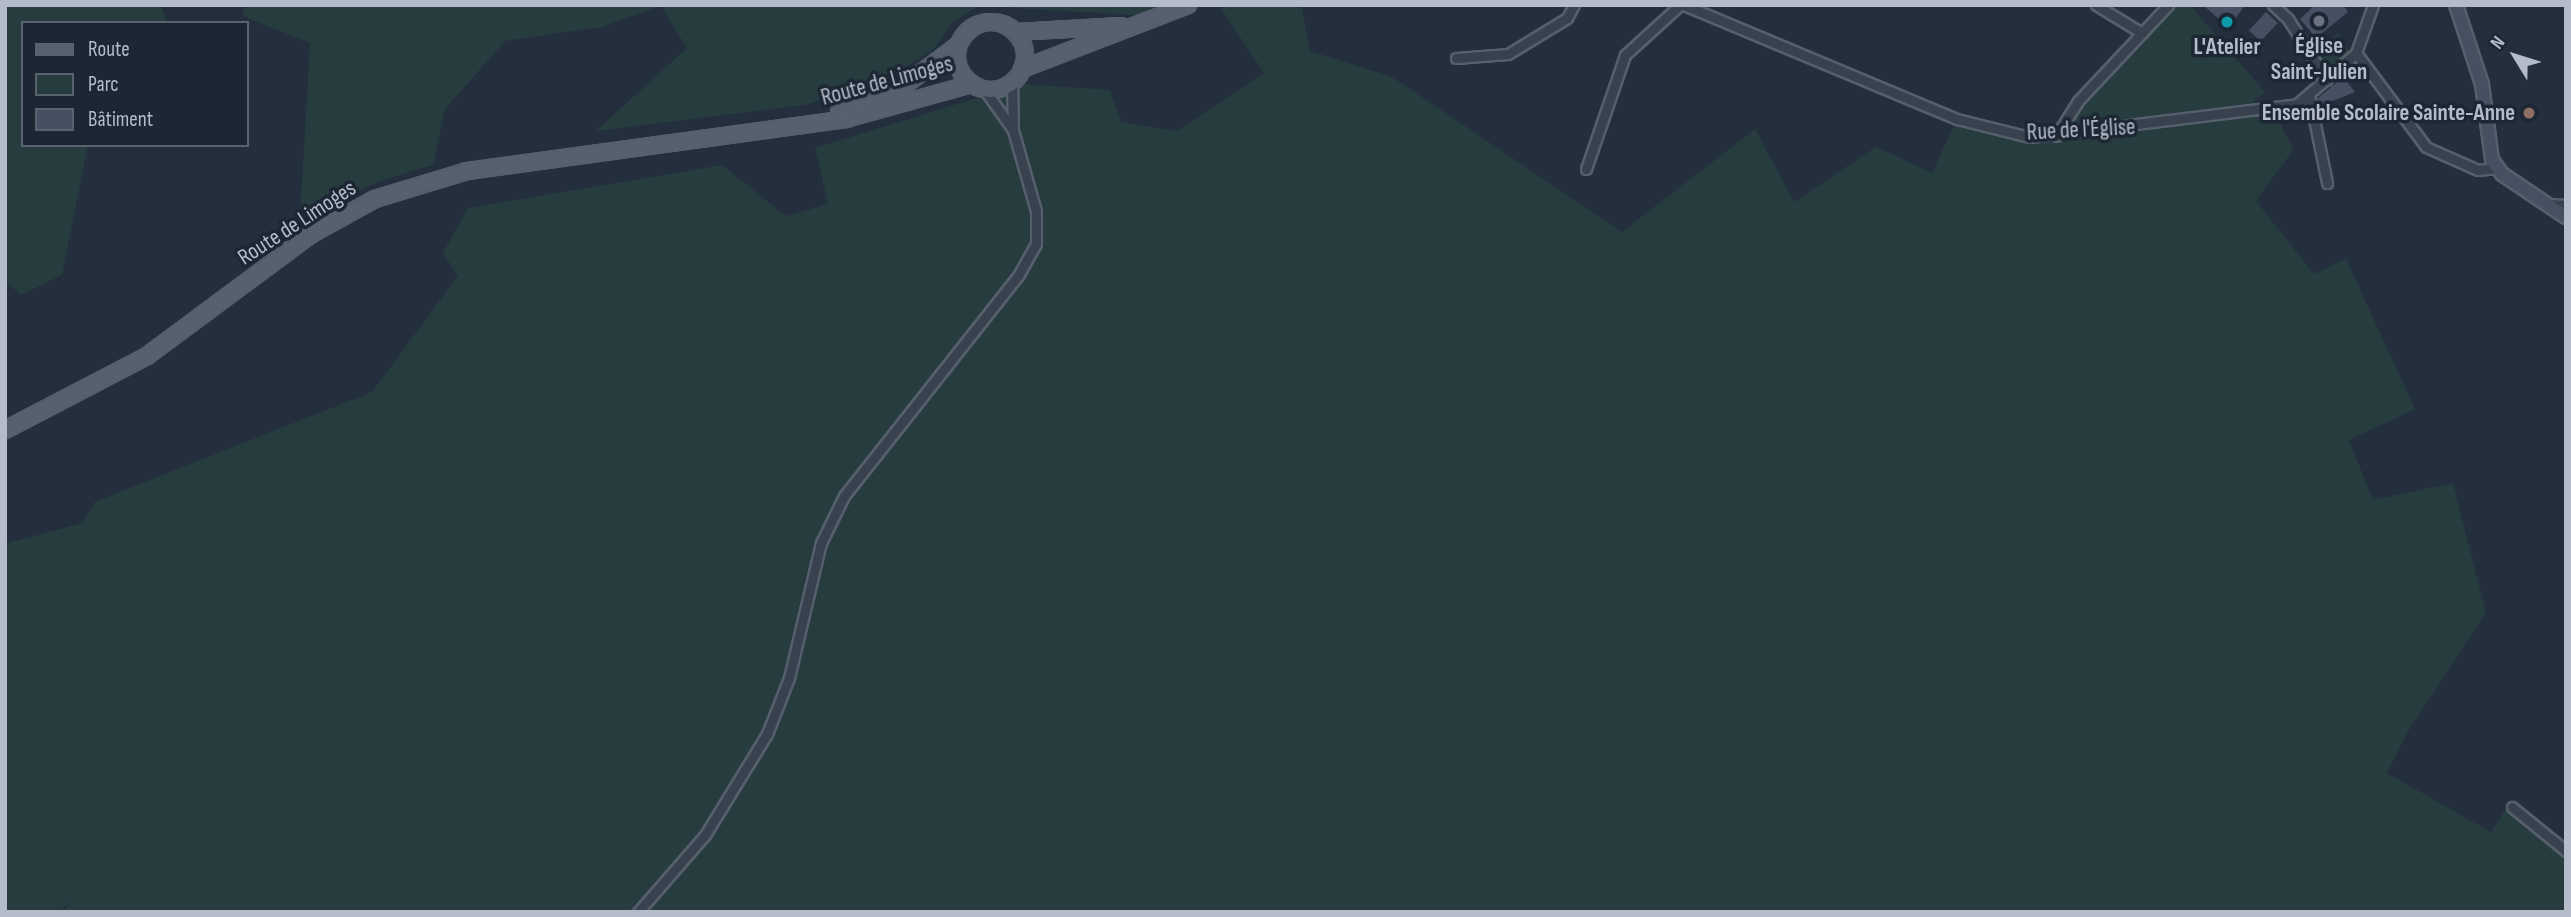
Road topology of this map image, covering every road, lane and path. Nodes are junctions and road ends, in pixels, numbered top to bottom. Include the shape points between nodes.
1 (1188, 5) edge
2 (1574, 5) edge
3 (1682, 5) edge
4 (2096, 5) edge
5 (2168, 5) edge
6 (2273, 5) edge
7 (2373, 5) edge
8 (2456, 5) edge
9 (1143, 24) junction
10 (1016, 32) junction
11 (2142, 33) junction
12 (958, 45) junction
13 (2356, 53) junction
14 (1456, 58) dead end
15 (1022, 69) junction
16 (2327, 80) junction
17 (1012, 82) junction
18 (978, 86) junction
19 (2309, 95) junction
20 (815, 123) junction
21 (1013, 130) junction
22 (2056, 136) junction
23 (2497, 168) junction
24 (1586, 169) dead end
25 (2328, 183) dead end
26 (2548, 204) junction
27 (2566, 205) edge
28 (2566, 217) edge
29 (5, 430) edge
30 (2512, 807) dead end
31 (2566, 851) edge
32 (638, 912) edge

1 - 9 main road
2 - 14 street via 1567,18 1508,54
3 - 22 street, Rue de l'Église via 1963,121 2030,137
3 - 24 street via 1625,55
4 - 11 street
5 - 11 street
6 - 16 street via 2288,19
7 - 13 street
8 - 23 main road via 2482,85 2487,144
9 - 10 main road
9 - 15 main road
10 - 12 main road via 983,22
10 - 15 main road via 1024,50
11 - 22 street via 2078,101
12 - 18 main road via 958,66
12 - 20 main road, Route de Limoges via 902,87
13 - 16 street, Rue de l'Église
13 - 23 street via 2426,147 2478,170
15 - 17 main road
16 - 19 street, Rue de l'Église
17 - 18 main road
17 - 21 street
18 - 20 main road, Route de Limoges
18 - 21 street
19 - 22 street, Rue de l'Église via 2275,111
19 - 25 street
20 - 29 main road, Route de Limoges via 467,171 375,199 310,235 147,356
21 - 32 street via 1036,211 1036,244 1018,276 844,496 821,542 789,678 767,734 705,835
23 - 26 main road
26 - 27 street
26 - 28 main road
30 - 31 street

